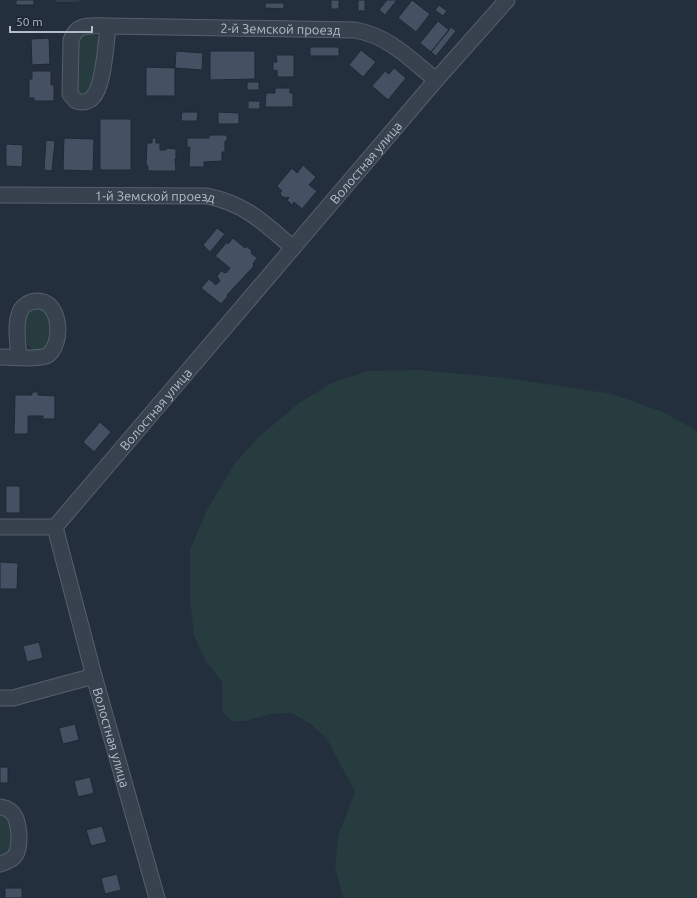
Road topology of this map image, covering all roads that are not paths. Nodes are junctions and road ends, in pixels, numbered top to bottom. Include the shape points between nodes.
1 (506, 0) edge
2 (108, 26) junction
3 (436, 80) junction
4 (0, 195) edge
5 (293, 248) junction
6 (19, 357) dead end
7 (0, 358) edge
8 (0, 527) edge
9 (55, 528) junction
10 (94, 676) junction
11 (0, 698) edge
12 (0, 807) edge
13 (0, 864) edge
14 (157, 898) edge

1 - 3 street, Волостная улица
2 - 2 street, 2-й Земской проезд via 99,87 89,100 76,101 70,94 71,40 74,33 82,27
2 - 3 street, 2-й Земской проезд via 355,30 373,34 392,44
3 - 5 street, Волостная улица
4 - 5 street, 1-й Земской проезд via 207,196 246,209
5 - 9 street, Волостная улица
6 - 7 street
8 - 9 street
9 - 10 street, Волостная улица
10 - 11 street via 13,698
10 - 14 street, Волостная улица
12 - 13 street via 6,808 17,818 19,843 14,857

